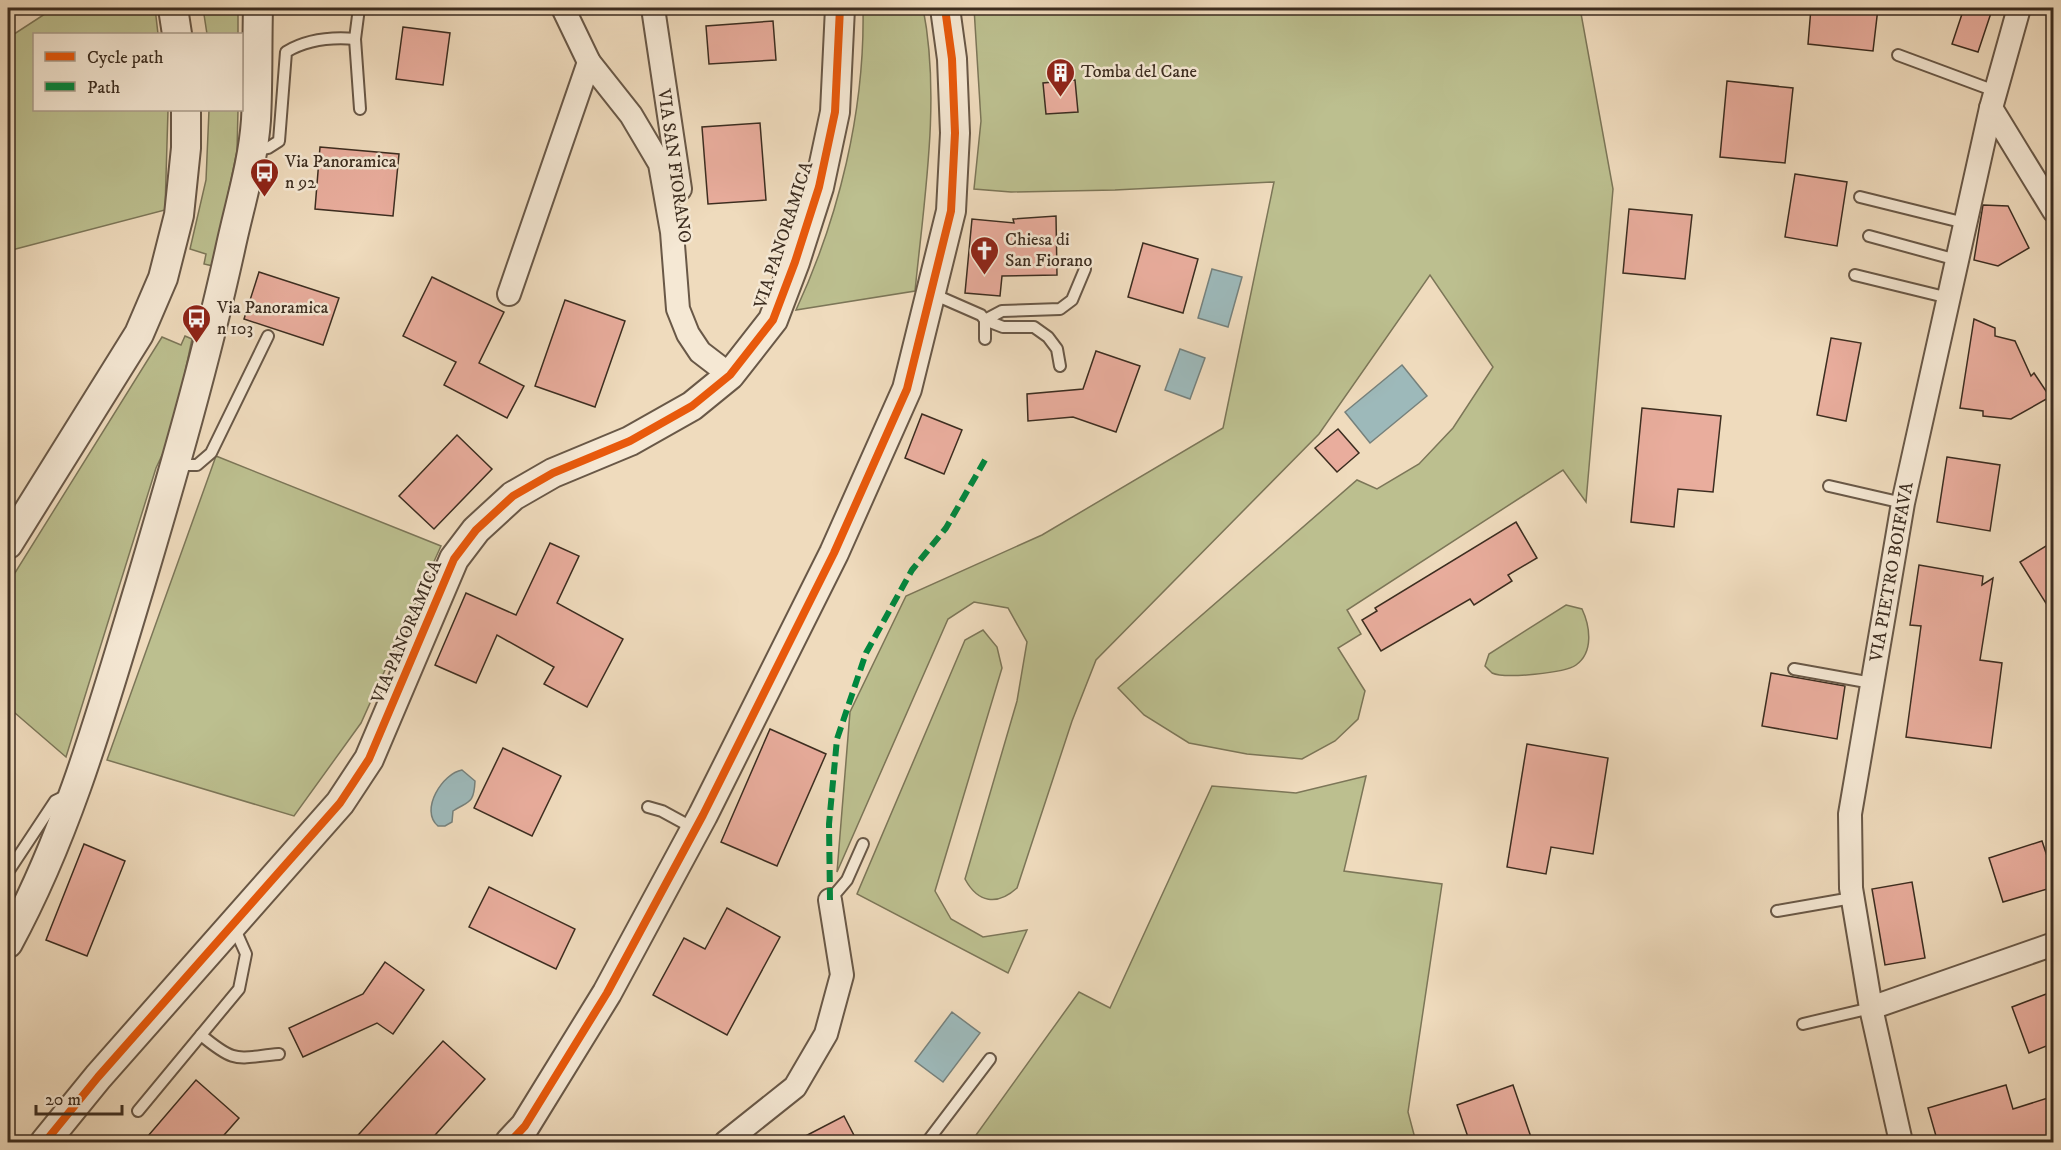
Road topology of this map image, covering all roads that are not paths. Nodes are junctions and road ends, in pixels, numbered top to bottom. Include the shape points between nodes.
1 (173, 8) edge
2 (258, 8) edge
3 (359, 8) edge
4 (563, 8) edge
5 (653, 8) edge
6 (840, 8) edge
7 (945, 8) edge
8 (2019, 8) edge
9 (177, 33) edge
10 (356, 39) junction
11 (1898, 55) dead end
12 (589, 62) junction
13 (1993, 100) junction
14 (360, 109) dead end
15 (186, 111) edge
16 (252, 151) junction
17 (1860, 197) dead end
18 (2054, 211) edge
19 (1965, 223) junction
20 (1869, 236) dead end
21 (1957, 260) junction
22 (1085, 269) dead end
23 (1855, 275) dead end
24 (509, 294) dead end
25 (933, 294) junction
26 (1949, 298) junction
27 (985, 320) junction
28 (685, 325) junction
29 (268, 336) dead end
30 (985, 339) dead end
31 (1060, 366) dead end
32 (730, 375) junction
33 (175, 465) junction
34 (1829, 486) dead end
35 (1903, 503) junction
36 (8, 544) edge
37 (1794, 669) dead end
38 (1872, 682) junction
39 (75, 790) junction
40 (648, 807) dead end
41 (695, 829) junction
42 (863, 844) dead end
43 (10, 869) dead end
44 (1852, 898) junction
45 (830, 900) joint
46 (1777, 911) dead end
47 (232, 924) junction
48 (8, 943) edge
49 (2054, 944) edge
50 (1871, 1008) junction
51 (1803, 1024) dead end
52 (201, 1035) junction
53 (279, 1054) dead end
54 (990, 1059) dead end
55 (138, 1111) dead end
56 (45, 1143) edge
57 (510, 1143) edge
58 (726, 1143) edge
59 (927, 1143) edge
60 (1901, 1143) edge

1 - 9 street
2 - 16 street
3 - 10 lane
4 - 12 street, VIA SAN FIORANO
5 - 28 street, VIA SAN FIORANO via 685,225
6 - 32 street, VIA PANORAMICA via 835,112 819,187 773,320
7 - 25 street via 955,134 951,212
8 - 13 street, VIA PIETRO BOIFAVA
10 - 14 lane
10 - 16 lane via 299,44 286,52 279,141
11 - 13 lane
12 - 24 street
12 - 28 street, VIA SAN FIORANO via 631,115 660,164 672,232 678,309
13 - 18 street
13 - 19 street, VIA PIETRO BOIFAVA
15 - 36 street via 179,215 163,278 139,334
16 - 33 street via 214,324
17 - 19 lane
19 - 21 street, VIA PIETRO BOIFAVA
20 - 21 lane
21 - 26 street, VIA PIETRO BOIFAVA
22 - 27 lane via 1071,300 1060,309 1002,311
23 - 26 lane
25 - 27 lane via 974,309
25 - 41 street via 907,389 834,553
26 - 35 street, VIA PIETRO BOIFAVA
27 - 30 lane
27 - 31 lane via 1003,327 1034,327 1048,336 1057,349
28 - 32 street, VIA SAN FIORANO via 700,352
29 - 33 lane via 211,453 197,465
32 - 47 street, VIA PANORAMICA via 692,406 630,441 553,473 513,496 476,530 454,559 369,759 340,803
33 - 39 street
34 - 35 lane
35 - 38 street, VIA PIETRO BOIFAVA
37 - 38 lane
38 - 44 street, VIA PIETRO BOIFAVA via 1850,814
39 - 43 lane via 55,801
39 - 48 street via 34,895
40 - 41 lane
41 - 57 street via 607,993 525,1126
42 - 45 lane via 847,880
44 - 46 lane
44 - 50 street, VIA PIETRO BOIFAVA
45 - 58 street via 842,975 826,1034 795,1087
47 - 52 lane via 246,954 239,989
47 - 56 street, VIA PANORAMICA
49 - 50 street
50 - 51 lane
50 - 60 street, VIA PIETRO BOIFAVA
52 - 53 lane via 226,1056
52 - 55 lane
54 - 59 lane

